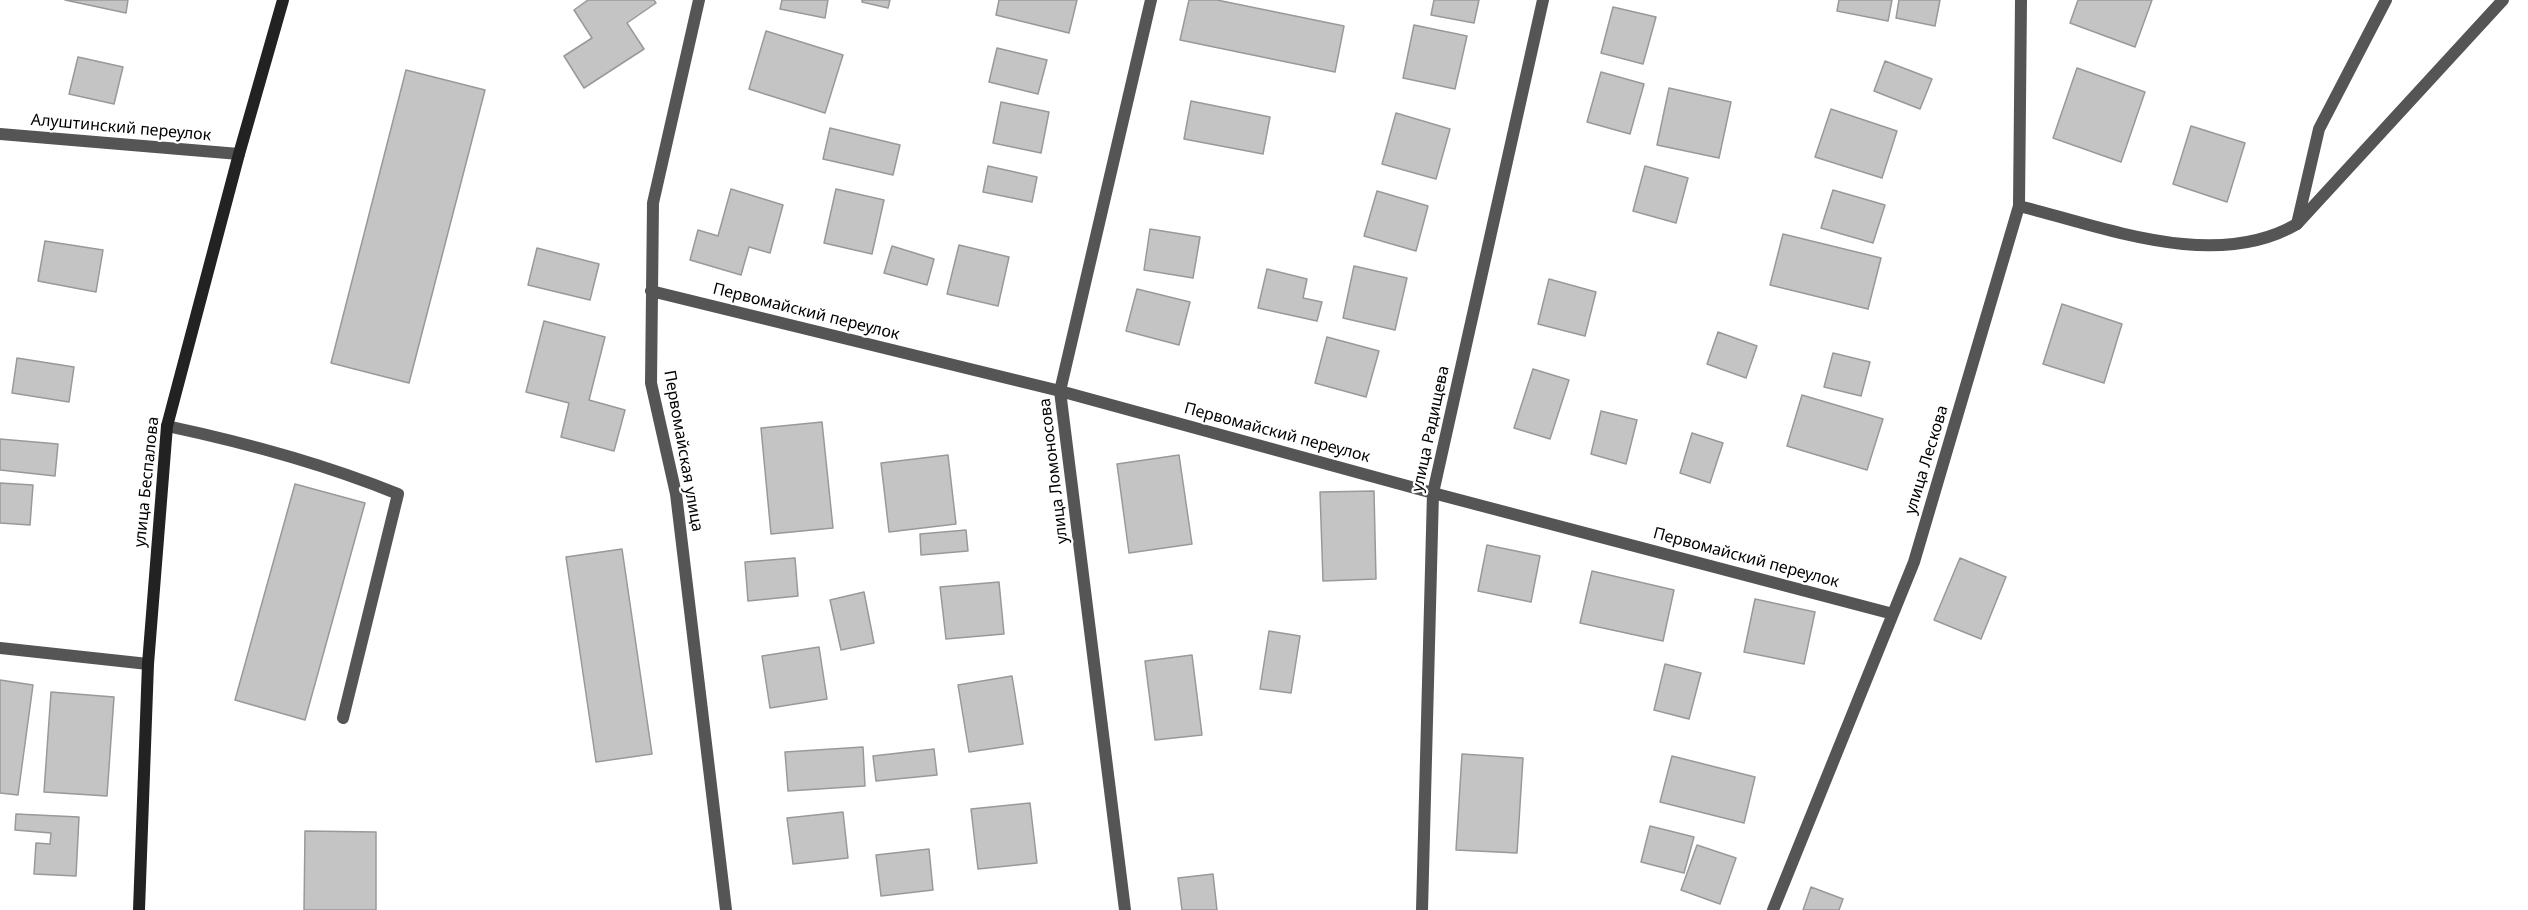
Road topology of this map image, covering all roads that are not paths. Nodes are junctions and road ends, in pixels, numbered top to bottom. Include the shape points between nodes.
1 (283, 0) edge
2 (699, 0) edge
3 (1151, 0) edge
4 (1543, 0) edge
5 (2021, 0) edge
6 (2386, 0) edge
7 (2503, 0) edge
8 (0, 134) edge
9 (239, 154) junction
10 (2019, 206) junction
11 (2297, 224) junction
12 (651, 291) junction
13 (1060, 391) junction
14 (167, 426) junction
15 (1433, 493) junction
16 (1893, 614) junction
17 (0, 648) edge
18 (148, 664) junction
19 (343, 718) dead end
20 (139, 910) edge
21 (726, 910) edge
22 (1125, 910) edge
23 (1422, 910) edge
24 (1773, 910) edge

1 - 9 main road, улица Беспалова
2 - 12 street, Первомайская улица via 653,203
3 - 13 street, улица Ломоносова
4 - 15 street, улица Радищева
5 - 10 street, улица Лескова
6 - 11 street via 2319,129
7 - 11 street
8 - 9 street, Алуштинский переулок
9 - 14 main road, улица Беспалова
10 - 11 street via 2171,244 2235,244
10 - 16 street, улица Лескова via 1914,562
12 - 13 street, Первомайский переулок
12 - 21 street, Первомайская улица via 651,382 676,494
13 - 15 street, Первомайский переулок
13 - 22 street, улица Ломоносова
14 - 18 main road, улица Беспалова
14 - 19 street via 234,440 342,471 398,494
15 - 16 street, Первомайский переулок
15 - 23 street, улица Радищева
16 - 24 street, улица Лескова
17 - 18 street
18 - 20 main road, улица Беспалова

